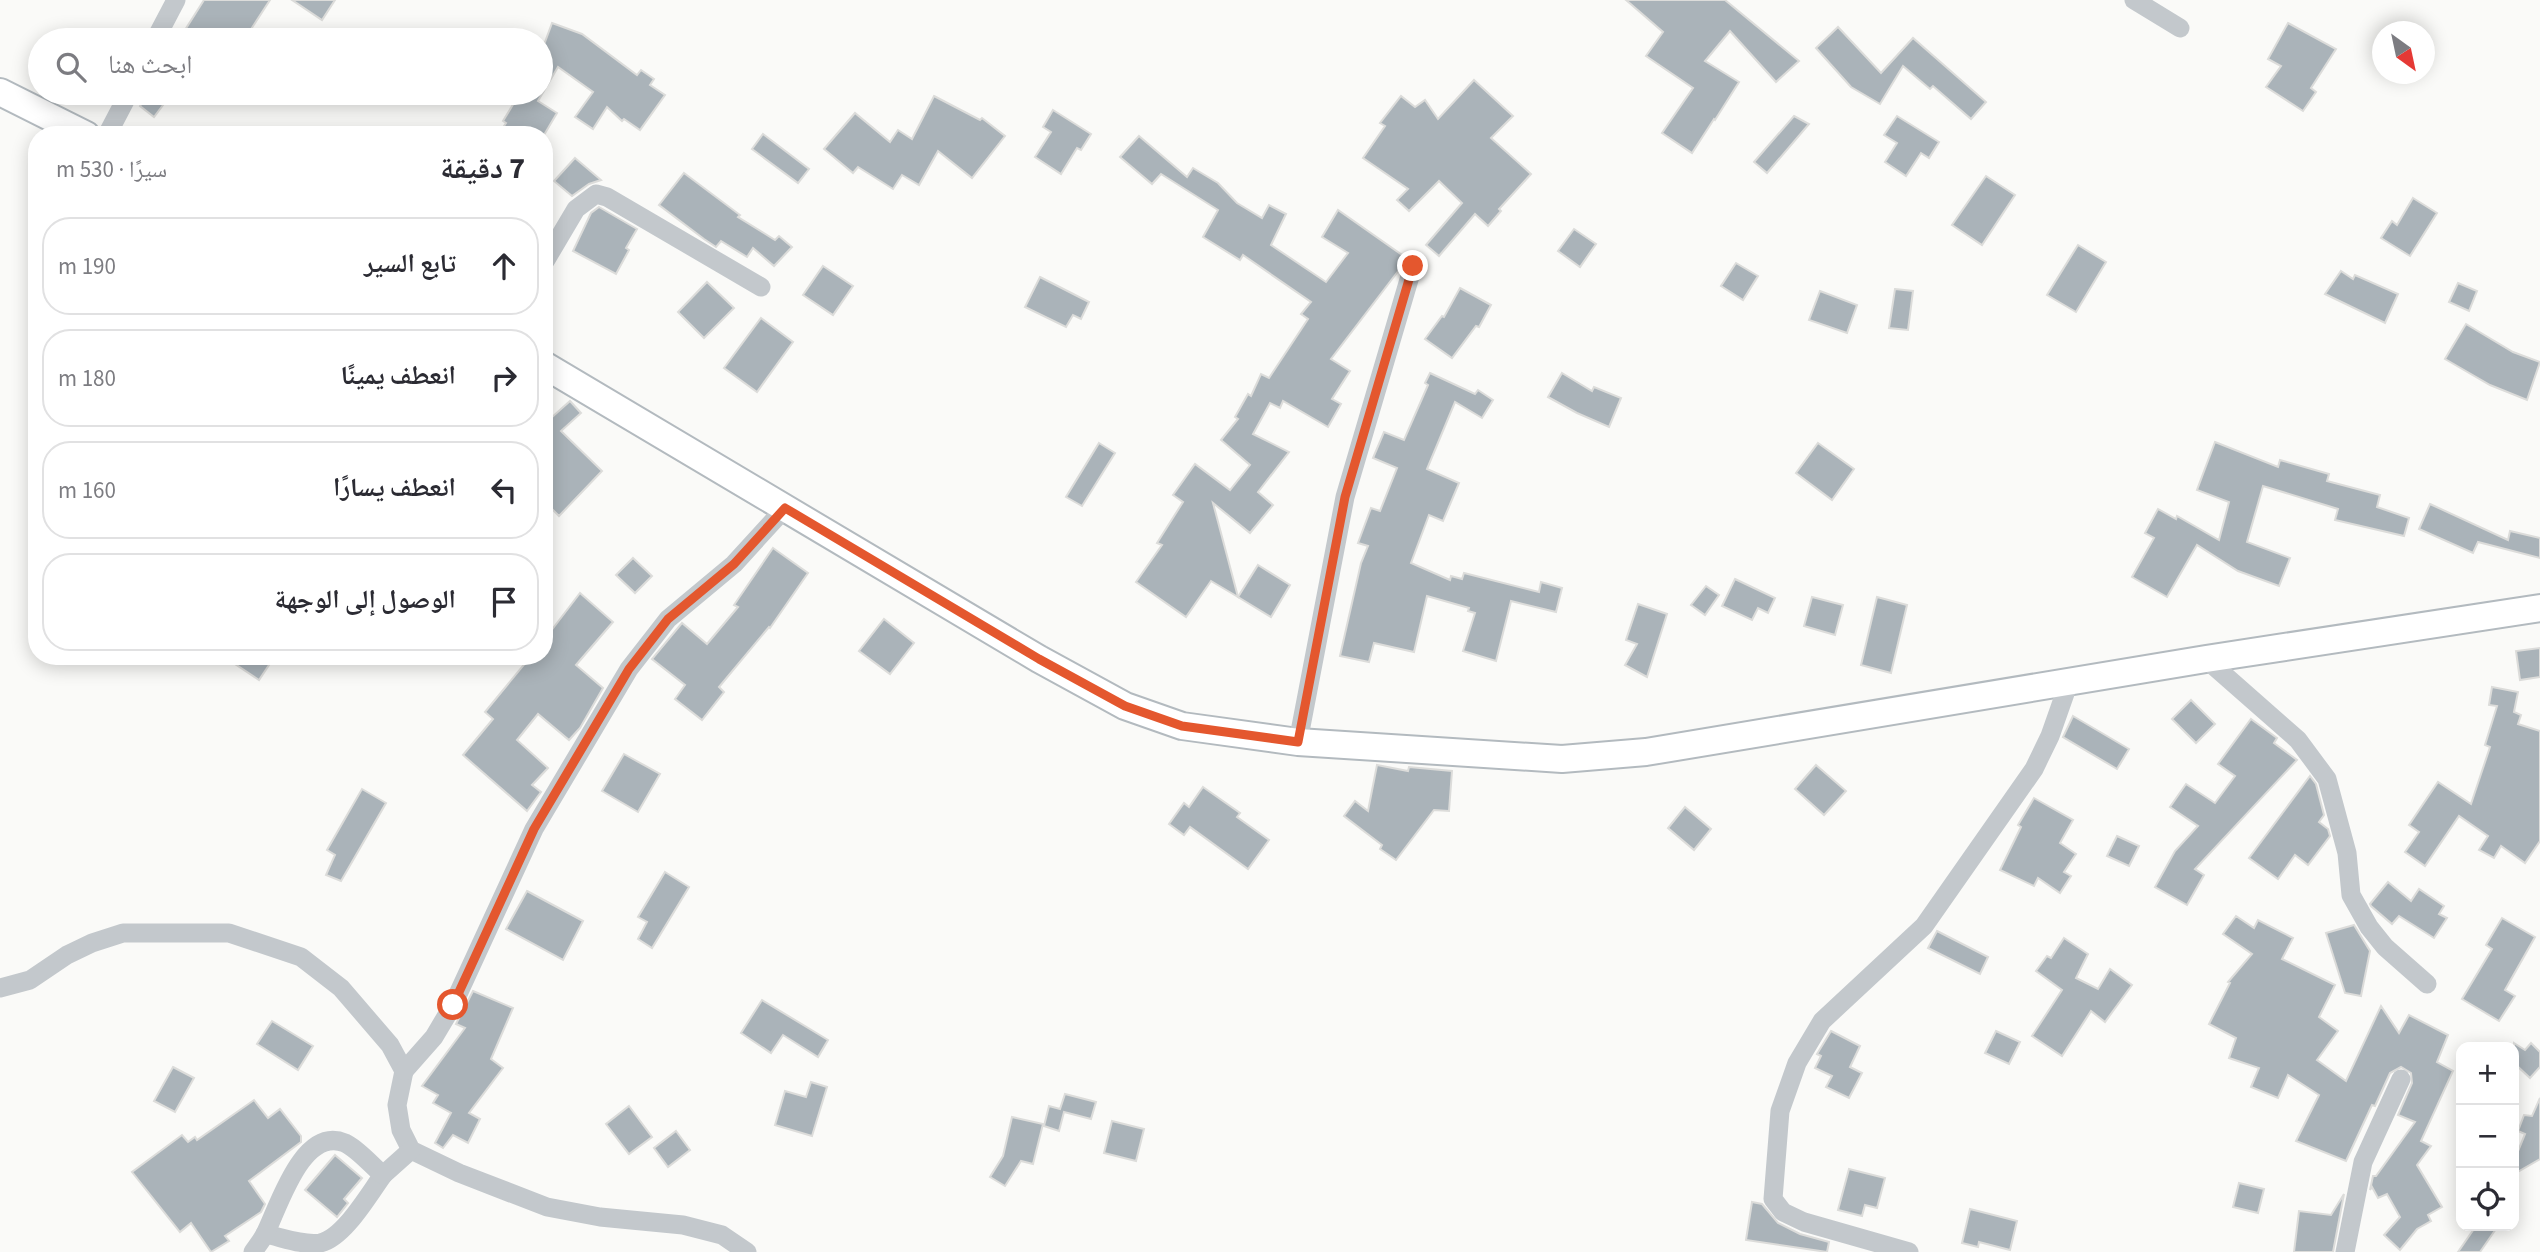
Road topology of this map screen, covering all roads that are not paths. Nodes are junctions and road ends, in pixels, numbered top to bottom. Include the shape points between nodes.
1 (176, 0) edge
2 (2134, 0) edge
3 (161, 28) edge
4 (2180, 28) dead end
5 (3, 98) edge
6 (123, 105) edge
7 (66, 126) edge
8 (112, 126) edge
9 (553, 248) edge
10 (1413, 266) dead end
11 (761, 287) dead end
12 (553, 370) edge
13 (785, 508) junction
14 (2540, 608) edge
15 (2206, 659) junction
16 (2069, 682) junction
17 (1298, 742) junction
18 (2427, 984) dead end
19 (0, 988) edge
20 (404, 1071) junction
21 (2400, 1079) dead end
22 (411, 1150) junction
23 (383, 1175) junction
24 (265, 1234) junction
25 (253, 1252) edge
26 (747, 1252) edge
27 (1909, 1252) edge
28 (2344, 1252) edge

1 - 3 street
2 - 4 street
5 - 7 main road
6 - 8 street
9 - 11 street via 576,209 596,194
10 - 17 street via 1345,497
12 - 13 main road
13 - 17 main road via 1125,706 1182,726
13 - 20 street via 734,564 668,619 629,669 534,829 453,1005 434,1037
14 - 15 main road
15 - 16 main road
15 - 18 street via 2298,740 2327,779 2347,853 2351,895 2385,947
16 - 17 main road via 1646,752 1562,759
16 - 27 street via 2034,769 1924,926 1822,1021 1797,1063 1780,1111 1773,1199 1783,1212 1804,1223
19 - 20 street via 30,980 67,955 123,933 229,933 301,957 341,988 390,1045
20 - 22 street via 397,1105 401,1130
21 - 28 street via 2363,1162
22 - 23 street
22 - 26 street via 547,1207 683,1225 722,1235
23 - 24 street via 333,1237 320,1243
23 - 24 street via 346,1143 318,1145 293,1173
24 - 25 street

